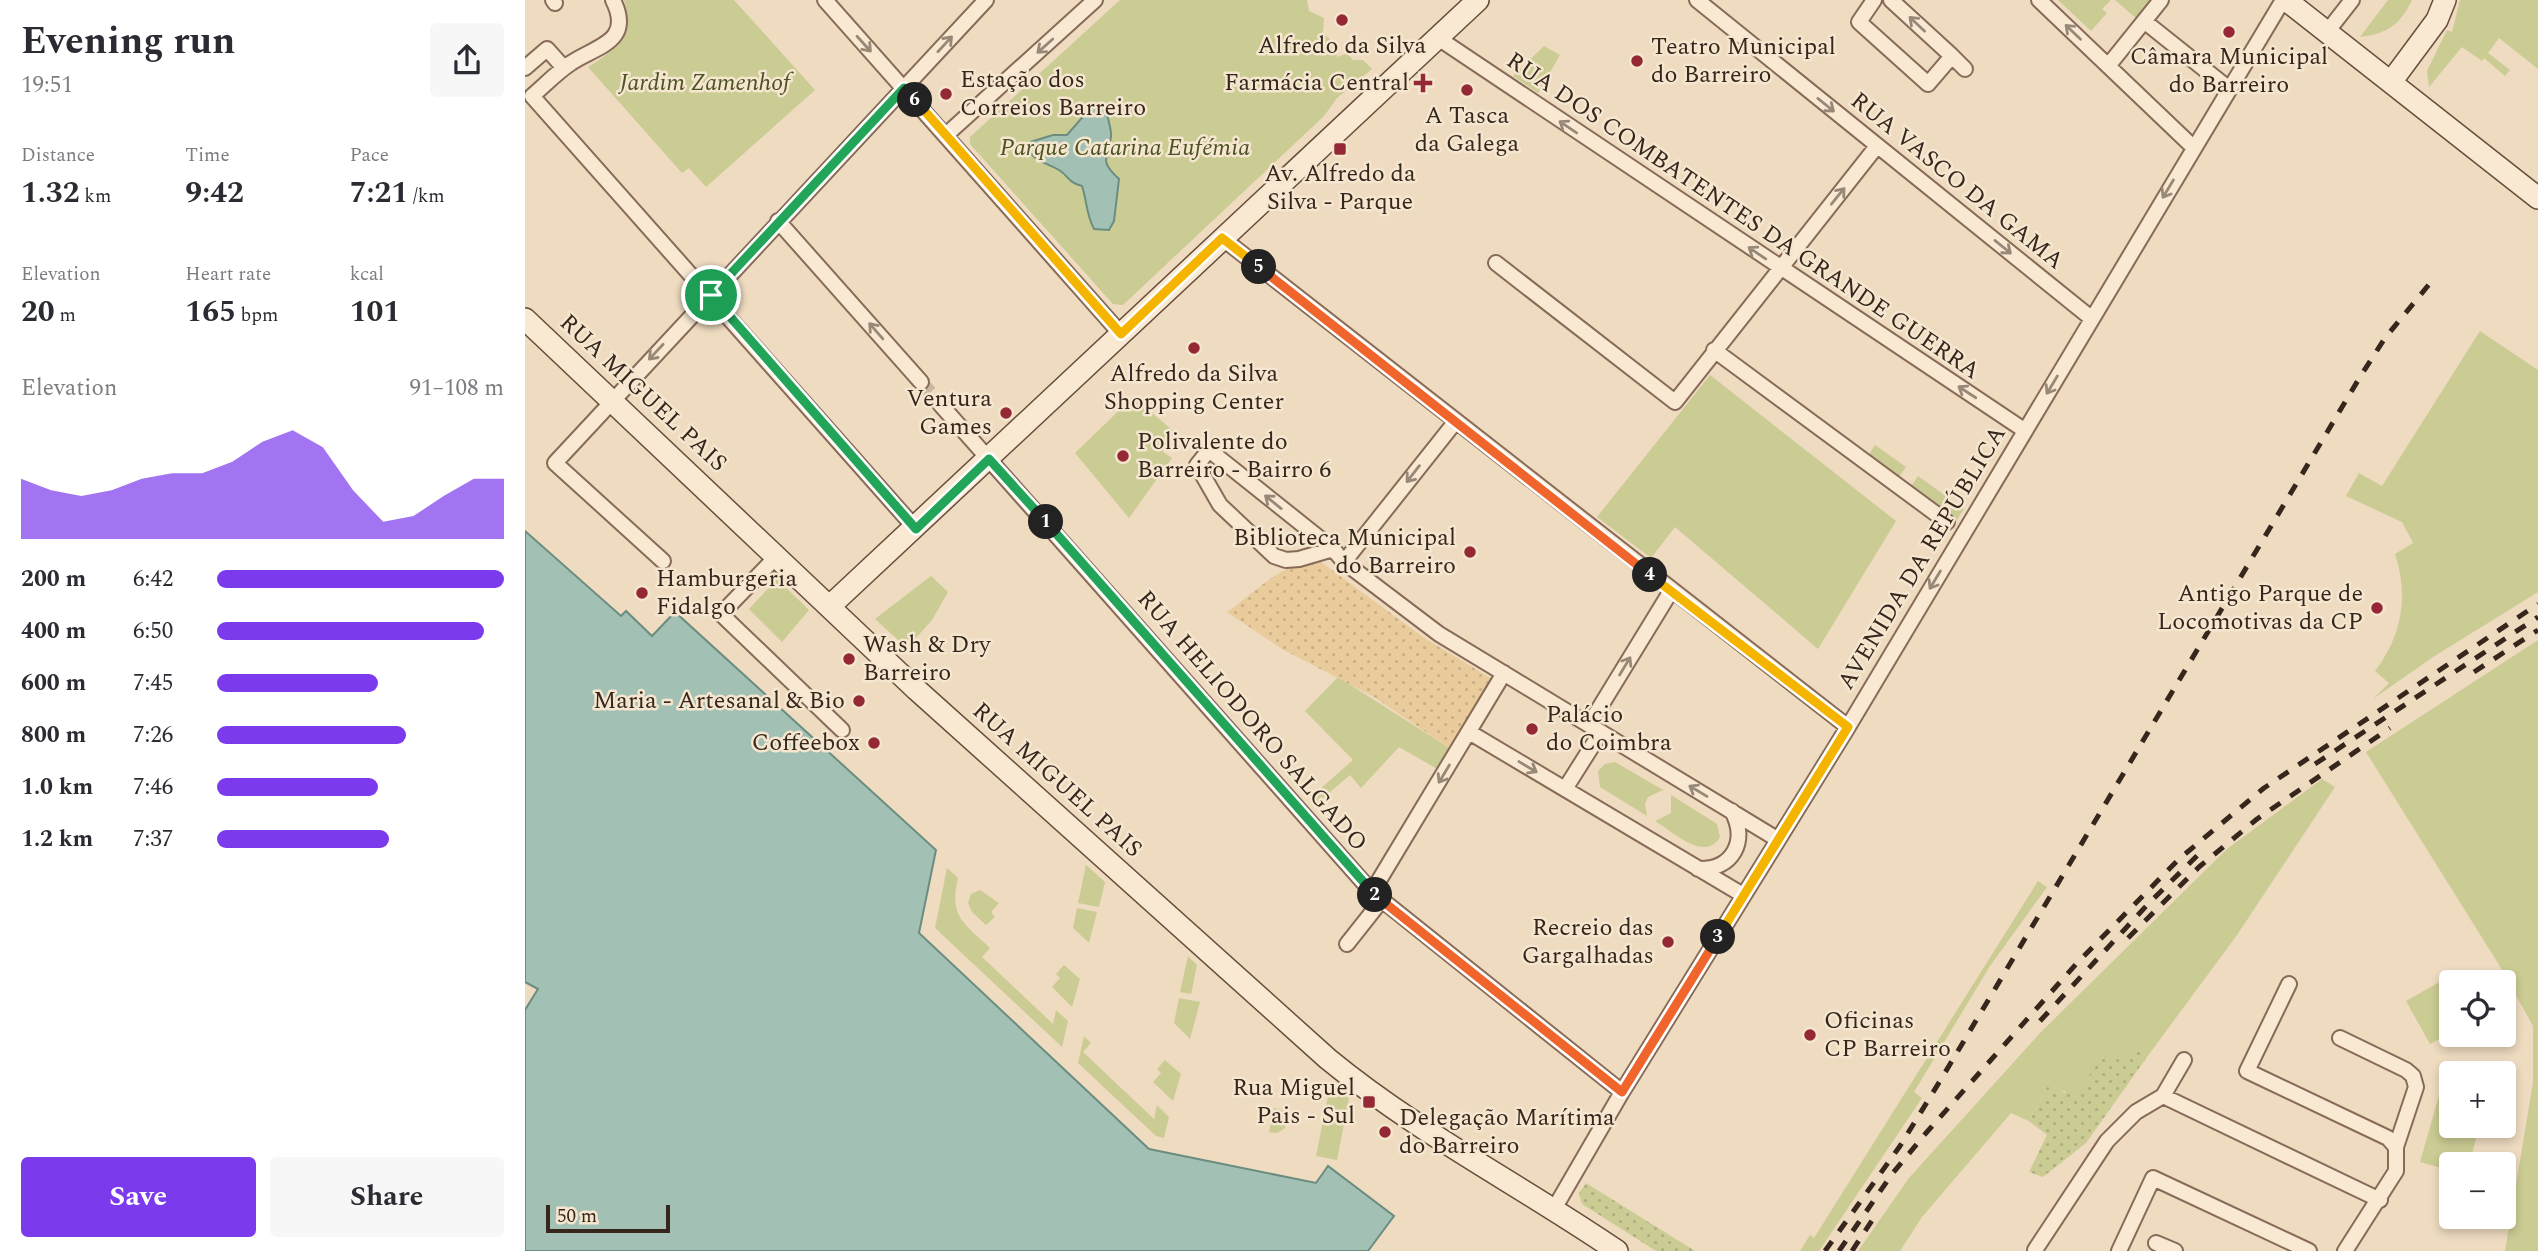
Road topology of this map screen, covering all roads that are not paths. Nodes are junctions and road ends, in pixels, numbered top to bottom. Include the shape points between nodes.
1 (613, 0) edge
2 (825, 0) edge
3 (986, 0) edge
4 (1095, 0) edge
5 (1478, 0) edge
6 (1697, 0) edge
7 (1874, 0) edge
8 (1891, 0) edge
9 (2039, 0) edge
10 (2161, 0) edge
11 (2285, 0) edge
12 (2352, 0) edge
13 (2431, 0) edge
14 (2445, 0) edge
15 (2144, 21) junction
16 (2327, 32) junction
17 (1437, 38) junction
18 (1952, 56) junction
19 (2108, 66) junction
20 (525, 68) edge
21 (564, 68) junction
22 (1965, 69) dead end
23 (2386, 77) junction
24 (904, 88) junction
25 (2228, 88) junction
26 (529, 92) edge
27 (946, 135) junction
28 (1877, 146) junction
29 (2193, 147) junction
30 (2534, 191) edge
31 (778, 221) junction
32 (1222, 238) junction
33 (1496, 263) dead end
34 (1780, 268) junction
35 (711, 295) junction
36 (525, 318) edge
37 (2091, 318) junction
38 (1121, 334) junction
39 (1714, 350) junction
40 (921, 382) tunnel mouth
41 (612, 399) junction
42 (940, 404) tunnel mouth
43 (1456, 421) junction
44 (2024, 430) junction
45 (989, 459) junction
46 (1947, 522) dead end
47 (916, 529) junction
48 (1333, 550) junction
49 (777, 556) junction
50 (663, 561) dead end
51 (1344, 562) junction
52 (1671, 591) junction
53 (830, 606) junction
54 (1504, 673) junction
55 (1848, 727) junction
56 (1595, 728) junction
57 (842, 730) dead end
58 (1469, 732) junction
59 (1565, 789) junction
60 (1733, 811) junction
61 (1777, 839) junction
62 (1698, 869) junction
63 (1743, 895) junction
64 (1377, 896) junction
65 (1347, 944) dead end
66 (2289, 984) dead end
67 (2340, 1038) dead end
68 (2184, 1060) dead end
69 (1622, 1092) junction
70 (2163, 1097) junction
71 (2396, 1147) junction
72 (2380, 1200) junction
73 (1554, 1209) junction
74 (2156, 1242) dead end
75 (1597, 1243) edge
76 (2035, 1250) edge
77 (1617, 1251) edge
78 (2119, 1251) edge
79 (2175, 1251) edge
80 (2309, 1251) edge
81 (2345, 1251) edge

1 - 21 street via 618,20 613,38
2 -> 24 street
24 -> 3 street
4 -> 27 street
5 - 17 street
6 -> 28 street, RUA VASCO DA GAMA
7 - 18 street via 1859,22 1928,84
18 -> 8 street
19 -> 9 street
10 - 15 street
11 - 16 street
11 - 25 street, AVENIDA DA REPÚBLICA
12 - 16 street
13 - 23 street
14 - 23 street via 2437,20
15 - 19 street
15 - 25 street
16 - 23 street
17 - 32 street
34 -> 17 street, RUA DOS COMBATENTES DA GRANDE GUERRA
18 - 22 street
19 - 29 street
20 - 21 street via 547,49
21 - 26 street
23 - 30 street
24 - 27 street
24 - 31 street
25 - 29 street, AVENIDA DA REPÚBLICA
26 - 35 street
27 - 38 street
34 -> 28 street
28 -> 37 street, RUA VASCO DA GAMA
29 -> 37 street, AVENIDA DA REPÚBLICA
31 - 35 street
40 -> 31 street
32 - 38 street
32 - 43 street
33 - 39 street via 1675,402
34 - 39 street
44 -> 34 street, RUA DOS COMBATENTES DA GRANDE GUERRA
35 -> 41 street
35 - 47 street
36 - 41 street, RUA MIGUEL PAIS
37 -> 44 street, AVENIDA DA REPÚBLICA
38 - 45 street
39 - 46 street
41 - 49 street, RUA MIGUEL PAIS
41 - 50 street via 555,463
42 - 45 street, RUA HELIODORO SALGADO
43 -> 51 street
43 - 52 street
44 -> 55 street, AVENIDA DA REPÚBLICA
45 - 47 street
45 - 64 street, RUA HELIODORO SALGADO
47 - 53 street
48 -> 48 street via 1209,450 1197,465 1220,505 1274,556 1299,559
48 - 51 street
49 - 53 street, RUA MIGUEL PAIS
49 - 57 street via 722,614
51 - 54 street via 1440,634
52 - 55 street
56 -> 52 street
53 - 73 street, RUA MIGUEL PAIS via 917,690 1338,1067 1425,1130
54 - 56 street
54 - 58 street
55 - 61 street, AVENIDA DA REPÚBLICA
56 - 59 street
60 -> 56 street
58 -> 59 street
58 -> 64 street
59 - 62 street
60 - 61 street
60 - 62 street via 1739,831 1735,853 1719,866
61 - 63 street, AVENIDA DA REPÚBLICA
62 - 63 street
63 - 69 street, AVENIDA DA REPÚBLICA
64 - 65 street
64 - 69 street, RUA HELIODORO SALGADO
66 - 71 street via 2247,1071 2388,1138
67 - 71 street via 2413,1076 2415,1096
68 - 70 street
69 - 73 street, AVENIDA DA REPÚBLICA
70 - 72 street
70 - 76 street via 2136,1112 2107,1141
71 - 72 street via 2396,1171
72 - 81 street
73 - 75 street, RUA MIGUEL PAIS
74 - 79 street
75 - 77 street, RUA MIGUEL PAIS
78 - 80 street via 2154,1178

